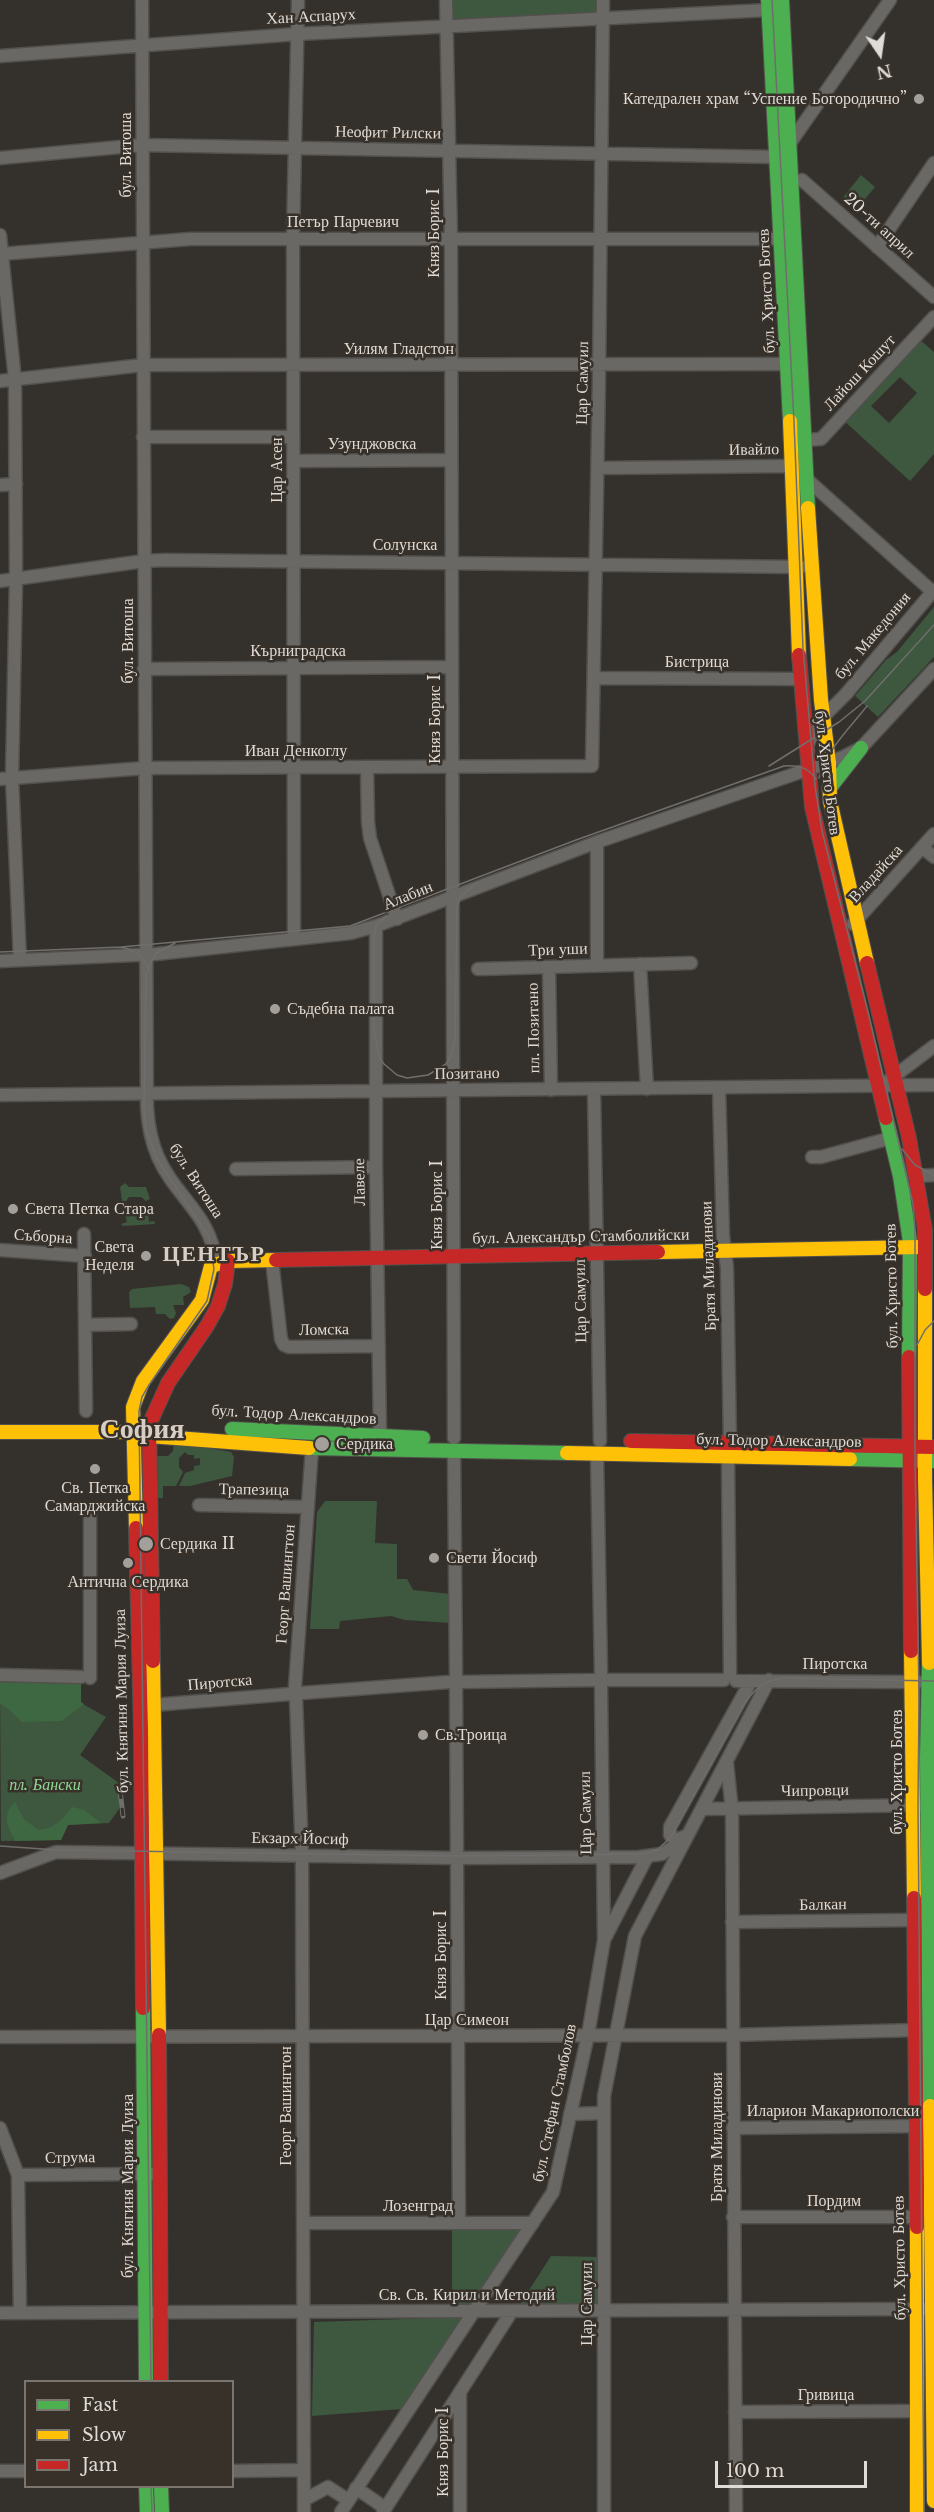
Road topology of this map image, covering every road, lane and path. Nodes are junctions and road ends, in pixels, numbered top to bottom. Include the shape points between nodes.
1 (142, 0) edge
2 (298, 0) edge
3 (446, 0) edge
4 (603, 0) edge
5 (782, 0) edge
6 (890, 0) edge
7 (768, 5) edge
8 (603, 18) junction
9 (447, 27) junction
10 (297, 34) junction
11 (143, 44) junction
12 (0, 56) edge
13 (142, 145) junction
14 (790, 146) junction
15 (294, 148) junction
16 (450, 151) junction
17 (776, 153) junction
18 (602, 154) junction
19 (0, 158) edge
20 (934, 163) edge
21 (802, 180) dead end
22 (0, 236) edge
23 (293, 238) junction
24 (451, 239) junction
25 (602, 239) junction
26 (787, 239) junction
27 (142, 242) junction
28 (878, 247) junction
29 (1, 254) edge
30 (934, 297) edge
31 (934, 317) edge
32 (793, 364) junction
33 (143, 365) junction
34 (293, 365) junction
35 (450, 365) junction
36 (600, 365) junction
37 (15, 380) junction
38 (0, 381) edge
39 (143, 437) junction
40 (293, 437) junction
41 (804, 440) junction
42 (451, 459) junction
43 (293, 461) junction
44 (792, 466) junction
45 (598, 468) junction
46 (806, 477) junction
47 (16, 484) junction
48 (0, 485) edge
49 (144, 561) junction
50 (293, 561) junction
51 (451, 562) junction
52 (596, 564) junction
53 (796, 567) junction
54 (811, 567) junction
55 (16, 579) junction
56 (0, 581) edge
57 (934, 592) edge
58 (293, 667) junction
59 (452, 667) junction
60 (144, 669) junction
61 (934, 669) edge
62 (594, 678) junction
63 (800, 679) junction
64 (821, 700) junction
65 (838, 702) junction
66 (823, 717) junction
67 (806, 746) junction
68 (861, 748) junction
69 (829, 763) junction
70 (592, 766) joint
71 (293, 767) junction
72 (367, 767) junction
73 (452, 767) junction
74 (145, 768) junction
75 (808, 770) junction
76 (6, 778) edge
77 (829, 789) junction
78 (934, 834) edge
79 (597, 842) junction
80 (922, 847) junction
81 (934, 857) edge
82 (453, 896) junction
83 (397, 919) junction
84 (856, 920) junction
85 (376, 926) junction
86 (842, 936) junction
87 (294, 939) junction
88 (146, 954) junction
89 (20, 960) junction
90 (0, 961) edge
91 (691, 963) dead end
92 (640, 964) junction
93 (597, 965) junction
94 (549, 967) junction
95 (478, 969) dead end
96 (934, 1046) edge
97 (896, 1082) junction
98 (934, 1085) edge
99 (879, 1086) junction
100 (719, 1088) junction
101 (594, 1089) junction
102 (647, 1089) junction
103 (551, 1090) junction
104 (376, 1091) junction
105 (453, 1091) junction
106 (147, 1094) junction
107 (0, 1095) edge
108 (891, 1138) junction
109 (812, 1157) dead end
110 (376, 1167) junction
111 (236, 1169) dead end
112 (918, 1176) junction
113 (934, 1176) edge
114 (84, 1234) dead end
115 (910, 1247) junction
116 (930, 1247) edge
117 (0, 1250) edge
118 (724, 1251) junction
119 (596, 1254) junction
120 (85, 1256) junction
121 (453, 1256) junction
122 (378, 1258) junction
123 (272, 1260) junction
124 (222, 1262) junction
125 (910, 1320) junction
126 (930, 1320) edge
127 (131, 1324) dead end
128 (85, 1325) junction
129 (379, 1346) junction
130 (86, 1411) dead end
131 (0, 1431) edge
132 (149, 1431) junction
133 (132, 1432) junction
134 (380, 1437) junction
135 (454, 1444) junction
136 (598, 1447) junction
137 (312, 1448) junction
138 (729, 1450) junction
139 (909, 1454) junction
140 (929, 1454) edge
141 (199, 1505) dead end
142 (308, 1507) junction
143 (90, 1509) dead end
144 (0, 1675) edge
145 (730, 1678) junction
146 (600, 1680) junction
147 (769, 1680) junction
148 (751, 1681) junction
149 (913, 1681) junction
150 (456, 1682) junction
151 (931, 1683) edge
152 (296, 1693) junction
153 (153, 1705) junction
154 (727, 1763) junction
155 (921, 1805) junction
156 (731, 1808) junction
157 (702, 1809) junction
158 (688, 1835) junction
159 (148, 1853) junction
160 (302, 1855) junction
161 (603, 1857) junction
162 (647, 1857) junction
163 (457, 1858) junction
164 (0, 1873) edge
165 (914, 1920) junction
166 (732, 1922) junction
167 (604, 1940) junction
168 (932, 2027) edge
169 (915, 2030) junction
170 (733, 2034) junction
171 (588, 2035) junction
172 (616, 2035) junction
173 (458, 2036) junction
174 (0, 2037) edge
175 (143, 2037) junction
176 (159, 2037) junction
177 (303, 2037) junction
178 (604, 2113) junction
179 (570, 2114) junction
180 (916, 2127) junction
181 (932, 2127) edge
182 (0, 2128) edge
183 (733, 2128) junction
184 (144, 2174) junction
185 (160, 2174) junction
186 (18, 2175) junction
187 (733, 2217) junction
188 (916, 2217) junction
189 (933, 2217) edge
190 (459, 2222) junction
191 (304, 2223) junction
192 (533, 2223) junction
193 (928, 2309) edge
194 (604, 2310) junction
195 (734, 2310) junction
196 (304, 2312) junction
197 (474, 2312) junction
198 (512, 2312) junction
199 (0, 2313) edge
200 (20, 2313) junction
201 (145, 2313) junction
202 (161, 2313) junction
203 (146, 2380) edge
204 (161, 2380) edge
205 (460, 2393) junction
206 (918, 2411) junction
207 (735, 2412) junction
208 (304, 2470) junction
209 (0, 2471) edge
210 (24, 2471) edge
211 (234, 2471) edge
212 (146, 2488) edge
213 (161, 2488) edge
214 (356, 2488) junction
215 (348, 2500) junction
216 (934, 2500) edge
217 (304, 2506) edge
218 (384, 2510) edge
219 (147, 2512) edge
220 (162, 2512) edge
221 (341, 2512) edge
222 (460, 2512) edge
223 (604, 2512) edge
224 (736, 2512) edge
225 (917, 2512) edge

1 - 11 street, бул. Витоша
2 - 10 street, Цар Асен
3 - 9 street, Княз Борис I
4 - 8 street, Цар Самуил
5 - 14 main road, бул. Христо Ботев
6 - 14 street
7 - 8 street, Хан Аспарух
7 - 17 main road, бул. Христо Ботев
8 - 9 street, Хан Аспарух
8 - 18 street, Цар Самуил
9 - 10 street, Хан Аспарух
9 - 16 street, Княз Борис I
10 - 11 street, Хан Аспарух
10 - 15 street, Цар Асен
11 - 12 street, Хан Аспарух
11 - 13 street, бул. Витоша
13 - 15 street, Неофит Рилски
13 - 19 street, Неофит Рилски
13 - 27 street, бул. Витоша
14 - 17 street, Неофит Рилски
14 - 26 main road, бул. Христо Ботев
15 - 16 street, Неофит Рилски
15 - 23 street, Цар Асен
16 - 18 street, Неофит Рилски
16 - 24 street, Княз Борис I
17 - 18 street, Неофит Рилски
17 - 26 main road, бул. Христо Ботев
18 - 25 street, Цар Самуил
20 - 28 street
21 - 28 street, 20-ти април
22 - 29 street
23 - 24 street, Петър Парчевич
23 - 27 street, Петър Парчевич
23 - 34 street, Цар Асен
24 - 25 street, Петър Парчевич
24 - 35 street, Княз Борис I
25 - 26 street, Петър Парчевич
25 - 36 street, Цар Самуил
26 - 32 main road, бул. Христо Ботев
27 - 29 street, Петър Парчевич
27 - 33 street, бул. Витоша
28 - 30 street, 20-ти април
29 - 37 street
31 - 41 street, Лайош Кошут via 821,439
32 - 36 street, Уилям Гладстон
32 - 41 main road, бул. Христо Ботев
32 - 44 main road, бул. Христо Ботев
33 - 34 street, Уилям Гладстон
33 - 37 street, Уилям Гладстон
33 - 39 street, бул. Витоша
34 - 35 street, Уилям Гладстон
34 - 40 street, Цар Асен
35 - 36 street, Уилям Гладстон
35 - 42 street, Княз Борис I
36 - 45 street, Цар Самуил
37 - 38 street, Уилям Гладстон
37 - 47 street
39 - 40 street
39 - 49 street, бул. Витоша
40 - 43 street, Цар Асен
41 - 46 main road, бул. Христо Ботев
42 - 43 street, Узунджовска
42 - 51 street, Княз Борис I
43 - 50 street, Цар Асен
44 - 45 street, Ивайло
44 - 46 street, Ивайло
44 - 53 main road, бул. Христо Ботев
45 - 52 street, Цар Самуил
46 - 54 main road, бул. Христо Ботев
46 - 57 street, Ивайло
47 - 48 street
47 - 55 street
49 - 50 street, Солунска
49 - 55 street, Солунска
49 - 60 street, бул. Витоша
50 - 51 street, Солунска
50 - 58 street, Цар Асен
51 - 52 street, Солунска
51 - 59 street, Княз Борис I
52 - 53 street, Солунска
52 - 62 street, Цар Самуил
53 - 54 street, Солунска
53 - 63 main road, бул. Христо Ботев
54 - 64 main road, бул. Христо Ботев
55 - 56 street, Солунска
55 - 76 street
57 - 65 street, бул. Македония
58 - 59 street, Кърниградска
58 - 60 street, Кърниградска
58 - 71 street, Цар Асен
59 - 73 street, Княз Борис I
60 - 74 street, бул. Витоша
61 - 68 street
62 - 63 street, Бистрица
62 - 70 street, Цар Самуил
63 - 67 main road, бул. Христо Ботев
64 - 65 street, бул. Македония via 827,704
64 - 66 main road, бул. Христо Ботев
65 - 66 street, бул. Македония
66 - 67 street, бул. Македония
66 - 69 main road, бул. Христо Ботев
67 - 75 main road, бул. Христо Ботев
68 - 69 street
68 - 77 main road
69 - 75 street
69 - 77 main road, бул. Христо Ботев
70 - 73 street, Иван Денкоглу
71 - 72 street, Иван Денкоглу
71 - 74 street, Иван Денкоглу
71 - 87 street, Цар Асен
72 - 73 street, Иван Денкоглу
72 - 83 street via 370,838
73 - 82 street, Княз Борис I
74 - 76 street, Иван Денкоглу
74 - 88 street, бул. Витоша
75 - 79 street, Алабин
75 - 86 main road, бул. Христо Ботев via 816,832
76 - 89 street
77 - 84 main road, бул. Христо Ботев
78 - 80 street, Владайска
79 - 82 street, Алабин
79 - 93 street
80 - 81 street
80 - 84 street, Владайска
82 - 83 street, Алабин
82 - 105 street, Княз Борис I
83 - 85 street, Алабин
84 - 86 street, Владайска
84 - 97 main road, бул. Христо Ботев
85 - 87 street, Алабин
85 - 104 street, Лавеле
86 - 99 main road, бул. Христо Ботев
87 - 88 street, Алабин
88 - 89 street, Алабин
88 - 106 street, бул. Витоша
89 - 90 street, Алабин
91 - 92 street, Три уши
92 - 93 street, Три уши
92 - 102 street
93 - 94 street, Три уши
94 - 95 street, Три уши
94 - 103 street, пл. Позитано
96 - 97 street
97 - 98 street, Позитано
97 - 99 street, Позитано
97 - 112 main road, бул. Христо Ботев
99 - 100 street, Позитано
99 - 108 main road, бул. Христо Ботев
100 - 102 street, Позитано
100 - 118 street, Братя Миладинови
101 - 102 street, Позитано
101 - 103 street, Позитано
101 - 119 street, Цар Самуил
103 - 105 street, Позитано
104 - 105 street, Позитано
104 - 106 street, Позитано
104 - 110 street, Лавеле
105 - 121 street, Княз Борис I
106 - 107 street, Позитано
106 - 124 street, бул. Витоша via 149,1129 159,1158 208,1230
108 - 109 street
108 - 115 main road, бул. Христо Ботев
110 - 111 street
110 - 122 street, Лавеле
112 - 113 street
112 - 116 main road, бул. Христо Ботев
114 - 120 street
115 - 116 main road, бул. Александър Стамболийски
115 - 118 main road, бул. Александър Стамболийски
115 - 125 main road, бул. Христо Ботев
116 - 126 main road, бул. Христо Ботев
117 - 120 street, Съборна
118 - 119 main road, бул. Александър Стамболийски
118 - 138 street, Братя Миладинови via 728,1268
119 - 121 main road, бул. Александър Стамболийски
119 - 136 street, Цар Самуил
120 - 128 street
121 - 122 main road, бул. Александър Стамболийски
121 - 135 street, Княз Борис I
122 - 123 main road, бул. Александър Стамболийски
122 - 129 street, Лавеле
123 - 124 main road, бул. Александър Стамболийски
123 - 129 street, Ломска via 284,1345
124 - 132 main road, бул. Княгиня Мария Луиза via 225,1292 217,1312 163,1392
124 - 133 main road, бул. Княгиня Мария Луиза via 209,1269 207,1287 197,1309 139,1389 133,1407
125 - 126 street
125 - 139 main road, бул. Христо Ботев
126 - 140 main road, бул. Христо Ботев
127 - 128 street
128 - 130 street
129 - 134 street, Лавеле
131 - 133 main road, бул. Тодор Александров
132 - 133 main road, бул. Тодор Александров
132 - 134 main road, бул. Тодор Александров
132 - 137 main road, бул. Тодор Александров
132 - 153 main road, бул. Княгиня Мария Луиза
133 - 159 main road, бул. Княгиня Мария Луиза
134 - 135 main road, бул. Тодор Александров
135 - 136 main road, бул. Тодор Александров
135 - 137 main road, бул. Тодор Александров
135 - 150 street, Княз Борис I
136 - 138 main road, бул. Тодор Александров
136 - 146 street, Цар Самуил
137 - 142 street, Георг Вашингтон
138 - 139 main road, бул. Тодор Александров
138 - 145 street, Братя Миладинови
139 - 140 main road, бул. Тодор Александров
139 - 149 main road, бул. Христо Ботев
140 - 151 main road, бул. Христо Ботев
141 - 142 street, Трапезица
142 - 152 street, Георг Вашингтон
143 - 144 street via 86,1677
145 - 146 street, Пиротска
145 - 148 street, Пиротска
146 - 150 street, Пиротска
146 - 161 street, Цар Самуил
147 - 148 street, Пиротска
147 - 149 street, Пиротска
147 - 154 street
148 - 158 street via 670,1827 670,1835 676,1840
149 - 151 street, Пиротска
149 - 155 main road, бул. Христо Ботев
150 - 152 street, Пиротска
150 - 163 street, Княз Борис I
151 - 155 main road, бул. Христо Ботев
152 - 153 street, Пиротска
152 - 160 street, Георг Вашингтон
153 - 159 main road, бул. Княгиня Мария Луиза
154 - 156 street, Братя Миладинови
154 - 157 street
155 - 156 street, Чипровци
155 - 165 main road, бул. Христо Ботев
155 - 168 main road, бул. Христо Ботев
156 - 157 street, Чипровци
156 - 166 street, Братя Миладинови
157 - 158 street
158 - 162 street via 668,1851
158 - 172 street via 635,1936
159 - 160 street, Екзарх Йосиф
159 - 164 street, Екзарх Йосиф via 56,1852
159 - 175 main road, бул. Княгиня Мария Луиза
159 - 176 main road, бул. Княгиня Мария Луиза
160 - 163 street, Екзарх Йосиф
160 - 177 street, Георг Вашингтон
161 - 162 street
161 - 163 street, Екзарх Йосиф
161 - 167 street, Цар Самуил
162 - 167 street, бул. Стефан Стамболов
163 - 173 street, Княз Борис I
165 - 166 street, Балкан
165 - 169 main road, бул. Христо Ботев
166 - 170 street, Братя Миладинови
167 - 171 street, бул. Стефан Стамболов
168 - 169 main road, Цар Симеон
168 - 181 main road, бул. Христо Ботев
169 - 170 street, Цар Симеон
169 - 180 main road, бул. Христо Ботев
170 - 172 street, Цар Симеон
170 - 183 street, Братя Миладинови
171 - 172 street, Цар Симеон
171 - 173 street, Цар Симеон
171 - 179 street, бул. Стефан Стамболов
172 - 178 street, Цар Самуил
173 - 177 street, Цар Симеон
173 - 190 street, Княз Борис I
174 - 175 street, Цар Симеон
175 - 176 street, Цар Симеон
175 - 184 main road, бул. Княгиня Мария Луиза
176 - 177 street, Цар Симеон
176 - 185 main road, бул. Княгиня Мария Луиза
177 - 191 street, Георг Вашингтон
178 - 179 street
178 - 194 street, Цар Самуил
179 - 192 street, бул. Стефан Стамболов via 553,2192
180 - 181 street, Иларион Макариополски
180 - 183 street, Иларион Макариополски
180 - 188 main road, бул. Христо Ботев
181 - 189 main road, бул. Христо Ботев
182 - 186 street
183 - 187 street, Братя Миладинови
184 - 185 street, Струма
184 - 186 street, Струма
184 - 201 main road, бул. Княгиня Мария Луиза
185 - 202 main road, бул. Княгиня Мария Луиза
186 - 200 street
187 - 188 street, Пордим
187 - 195 street, Братя Миладинови
188 - 189 street, Пордим
188 - 193 main road, бул. Христо Ботев
189 - 193 main road, бул. Христо Ботев
190 - 191 street, Лозенград
190 - 192 street, Лозенград
191 - 196 street, Георг Вашингтон
192 - 197 street, бул. Стефан Стамболов
193 - 195 street, Св. Св. Кирил и Методий
193 - 206 main road, бул. Христо Ботев
193 - 216 main road, бул. Христо Ботев
194 - 195 street, Св. Св. Кирил и Методий
194 - 198 street, Св. Св. Кирил и Методий
194 - 223 street, Цар Самуил
195 - 207 street, Братя Миладинови
196 - 197 street, Св. Св. Кирил и Методий
196 - 202 street, Св. Св. Кирил и Методий
196 - 208 street, Георг Вашингтон
197 - 198 street, Св. Св. Кирил и Методий
197 - 214 street, бул. Стефан Стамболов
198 - 205 street
199 - 200 street, Св. Св. Кирил и Методий
200 - 201 street, Св. Св. Кирил и Методий
201 - 202 street, Св. Св. Кирил и Методий
201 - 203 main road, бул. Княгиня Мария Луиза
202 - 204 main road, бул. Княгиня Мария Луиза
205 - 218 street
205 - 222 street, Княз Борис I
206 - 207 street, Гривица
206 - 225 main road, бул. Христо Ботев
207 - 224 street, Братя Миладинови
208 - 211 street
208 - 217 street, Георг Вашингтон
209 - 210 street
212 - 219 main road
213 - 220 main road
214 - 215 street, бул. Стефан Стамболов
214 - 218 street
215 - 217 street via 328,2487
215 - 221 street, бул. Стефан Стамболов

